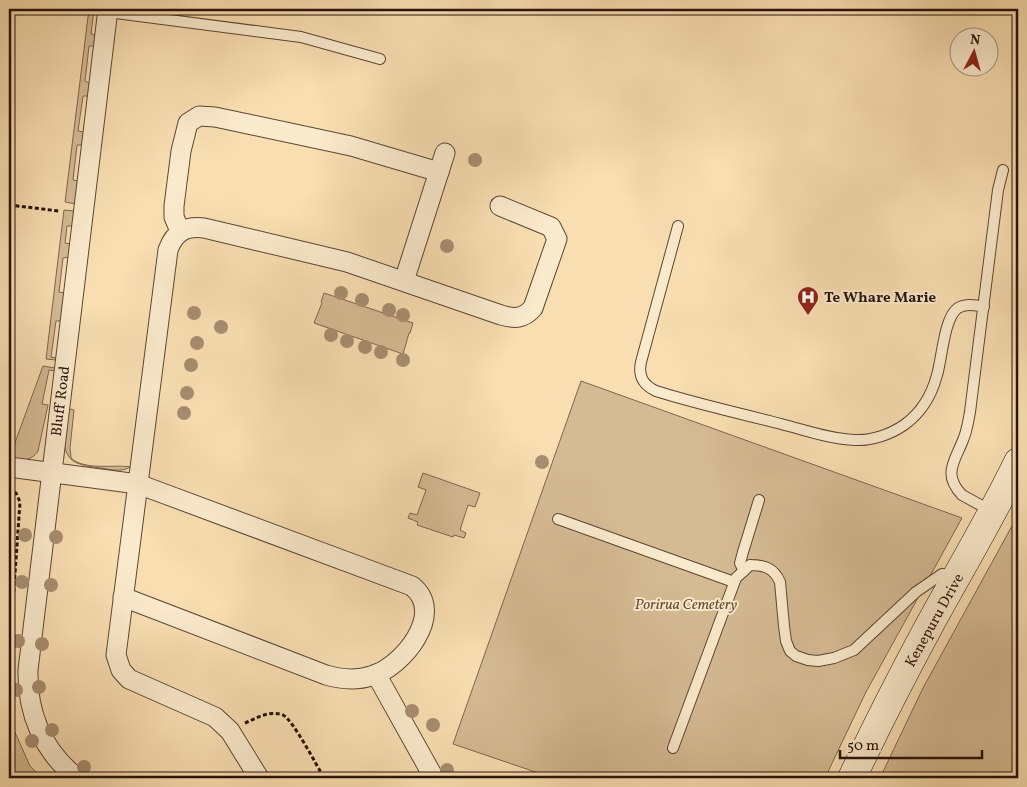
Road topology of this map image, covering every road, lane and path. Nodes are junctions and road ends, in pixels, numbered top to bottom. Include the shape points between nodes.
1 (108, 11) edge
2 (380, 60) dead end
3 (445, 153) dead end
4 (1003, 170) dead end
5 (439, 172) junction
6 (9, 205) edge
7 (500, 206) dead end
8 (59, 211) dead end
9 (678, 226) dead end
10 (180, 231) junction
11 (404, 281) junction
12 (984, 307) junction
13 (1018, 462) edge
14 (9, 468) edge
15 (51, 472) junction
16 (138, 484) junction
17 (9, 489) edge
18 (759, 500) dead end
19 (994, 512) junction
20 (558, 519) dead end
21 (744, 571) junction
22 (958, 576) junction
23 (734, 582) junction
24 (123, 597) junction
25 (10, 653) edge
26 (376, 674) junction
27 (234, 738) junction
28 (673, 748) dead end
29 (77, 778) edge
30 (259, 778) edge
31 (324, 778) edge
32 (434, 778) edge
33 (852, 778) edge

1 - 2 lane via 300,38
1 - 15 street, Bluff Road
3 - 5 street
4 - 12 lane
5 - 10 street via 351,146 199,116 188,123 181,151 173,212
5 - 11 street
6 - 8 path
7 - 11 street via 551,227 557,239 538,297 527,314 520,318 501,315
9 - 12 lane via 641,362 641,379 650,388 729,410 846,439 864,440 884,435 906,424 926,402 938,374 954,311 967,305
10 - 11 street via 204,228 338,259
10 - 16 street via 168,250
12 - 19 lane via 970,412 951,475 962,495
13 - 19 main road, Kenepuru Drive
14 - 15 street
15 - 16 street
15 - 29 street, Bluff Road via 29,655 28,696 38,731 58,761
16 - 24 street
16 - 26 street via 412,586 424,599 421,628 400,658
17 - 25 path via 19,497 20,511
18 - 21 lane via 742,552 740,563
19 - 22 main road, Kenepuru Drive
20 - 23 lane
21 - 22 lane via 750,566 762,565 777,575 790,651 796,656 818,661 854,650 916,592 942,574
21 - 23 lane
22 - 33 main road, Kenepuru Drive via 878,723
23 - 28 lane
24 - 26 street via 326,675 351,679
24 - 27 street via 116,655 124,675 215,717
26 - 32 street
27 - 30 street
27 - 31 path via 244,724 266,714 282,715 290,720

